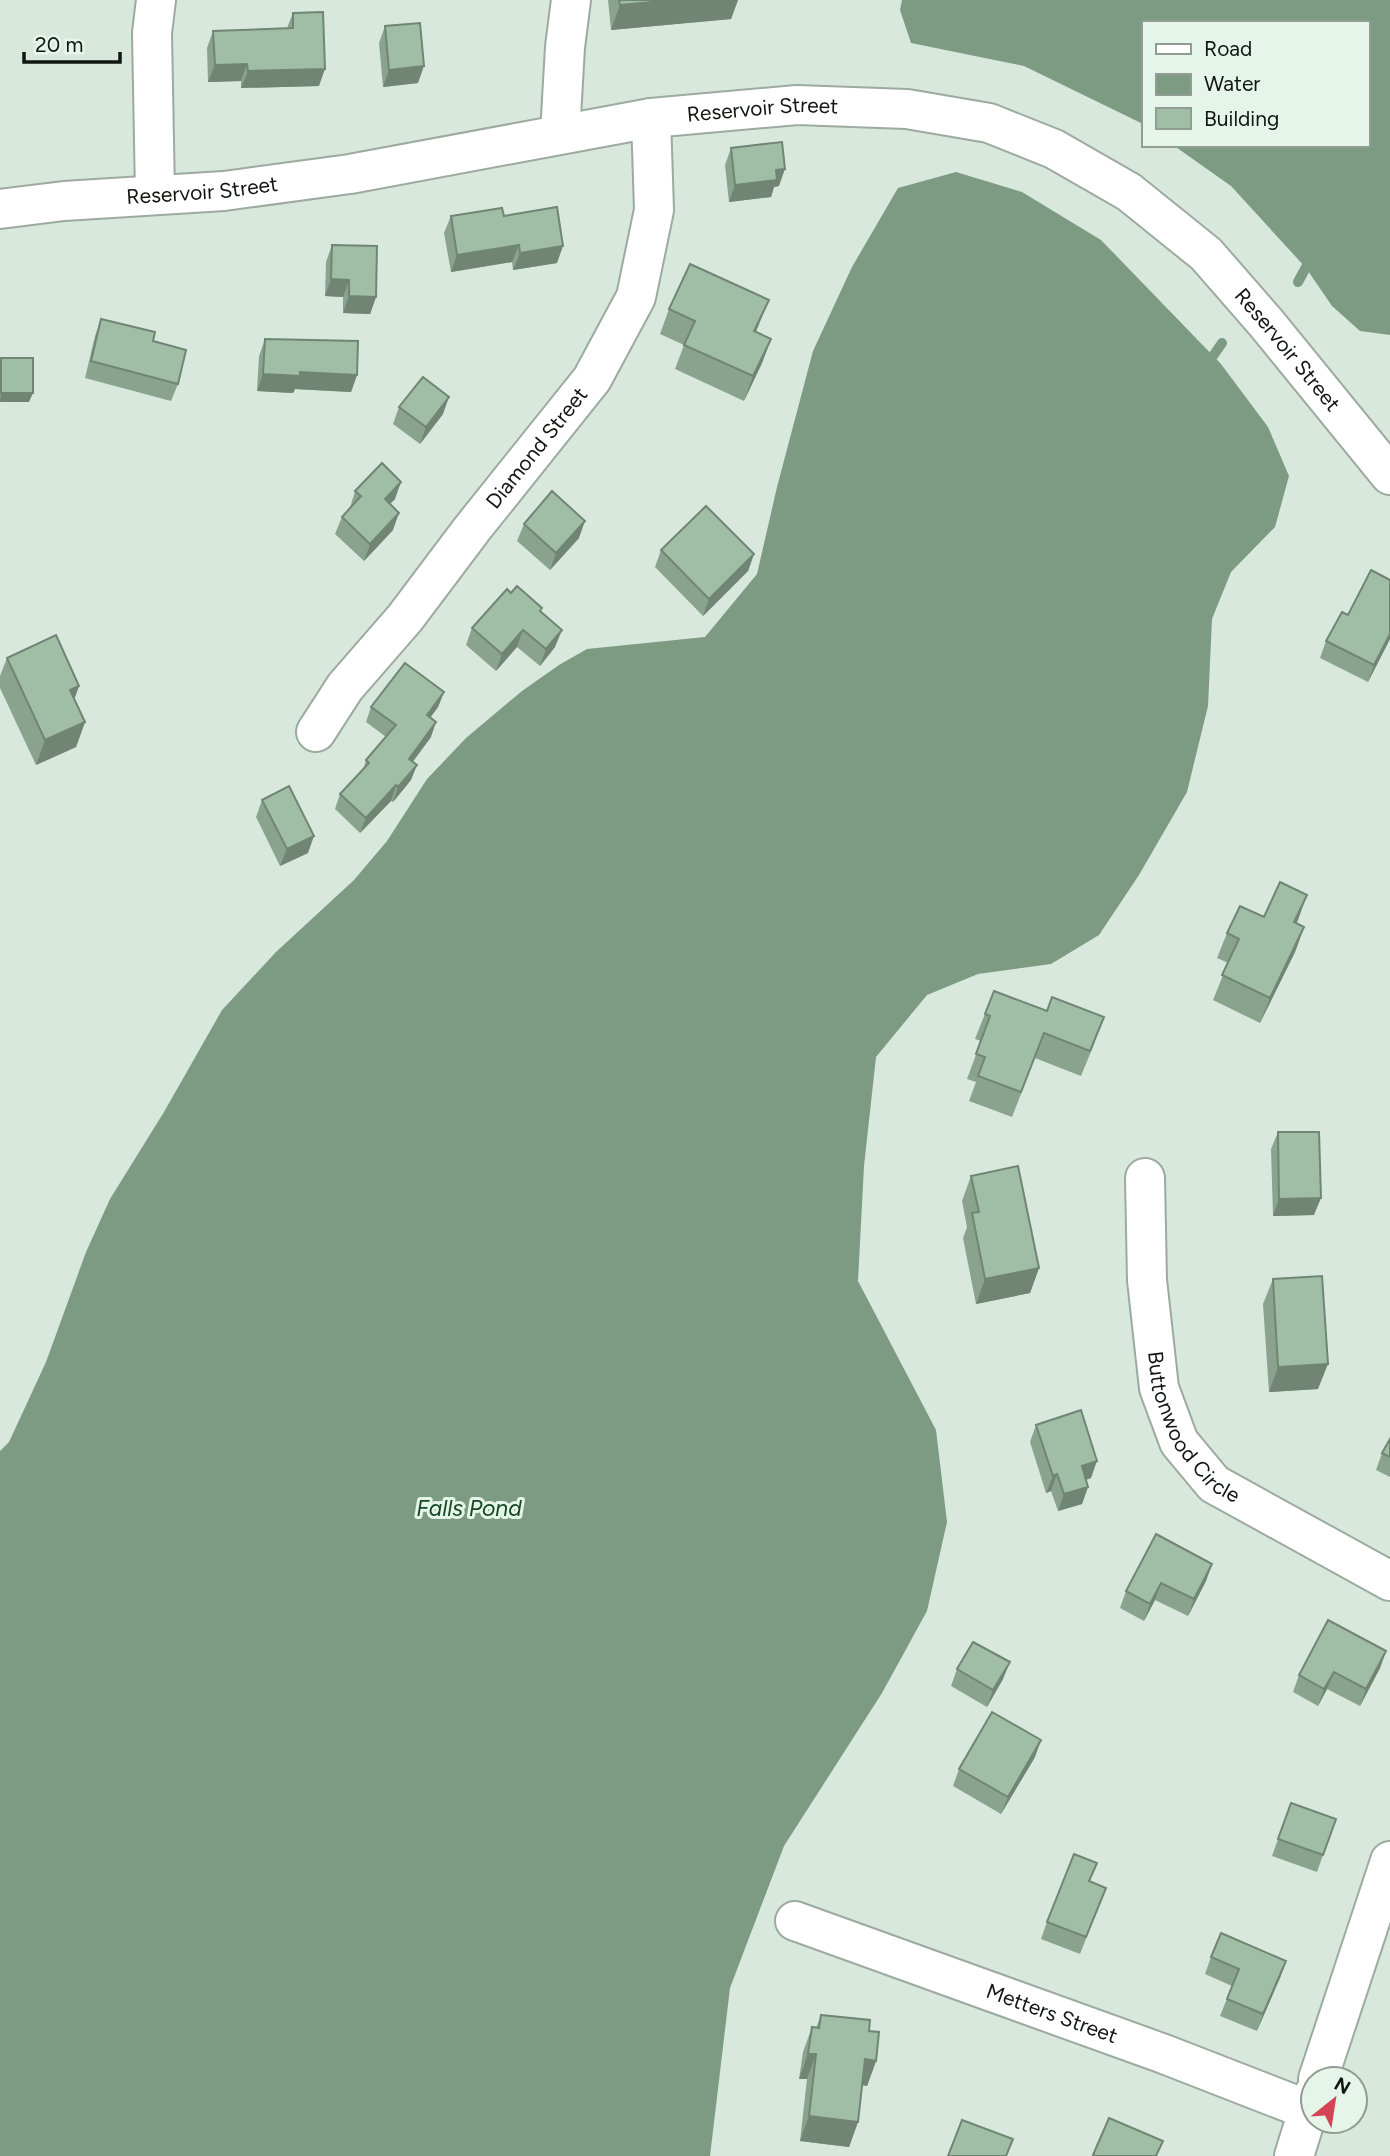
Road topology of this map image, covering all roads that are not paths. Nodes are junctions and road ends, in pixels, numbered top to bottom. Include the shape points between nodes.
1 (156, 0) edge
2 (571, 0) edge
3 (651, 118) junction
4 (560, 134) junction
5 (155, 195) junction
6 (0, 209) edge
7 (1390, 475) edge
8 (316, 732) dead end
9 (1145, 1178) dead end
10 (1390, 1581) edge
11 (1390, 1861) edge
12 (795, 1921) dead end
13 (1322, 2065) edge
14 (1299, 2091) edge
15 (1301, 2135) edge
16 (1294, 2156) edge

1 - 5 street via 152,33
2 - 4 street
3 - 4 street, Reservoir Street
3 - 7 street, Reservoir Street via 797,105 907,108 989,123 1054,149 1129,192 1206,254
3 - 8 street, Diamond Street via 654,210 636,297 599,367 405,618 345,687
4 - 5 street, Reservoir Street via 350,174
5 - 6 street, Reservoir Street
9 - 10 street, Buttonwood Circle via 1147,1280 1159,1388 1179,1442 1214,1483
11 - 13 street
12 - 14 street, Metters Street via 1164,2054
15 - 16 street

